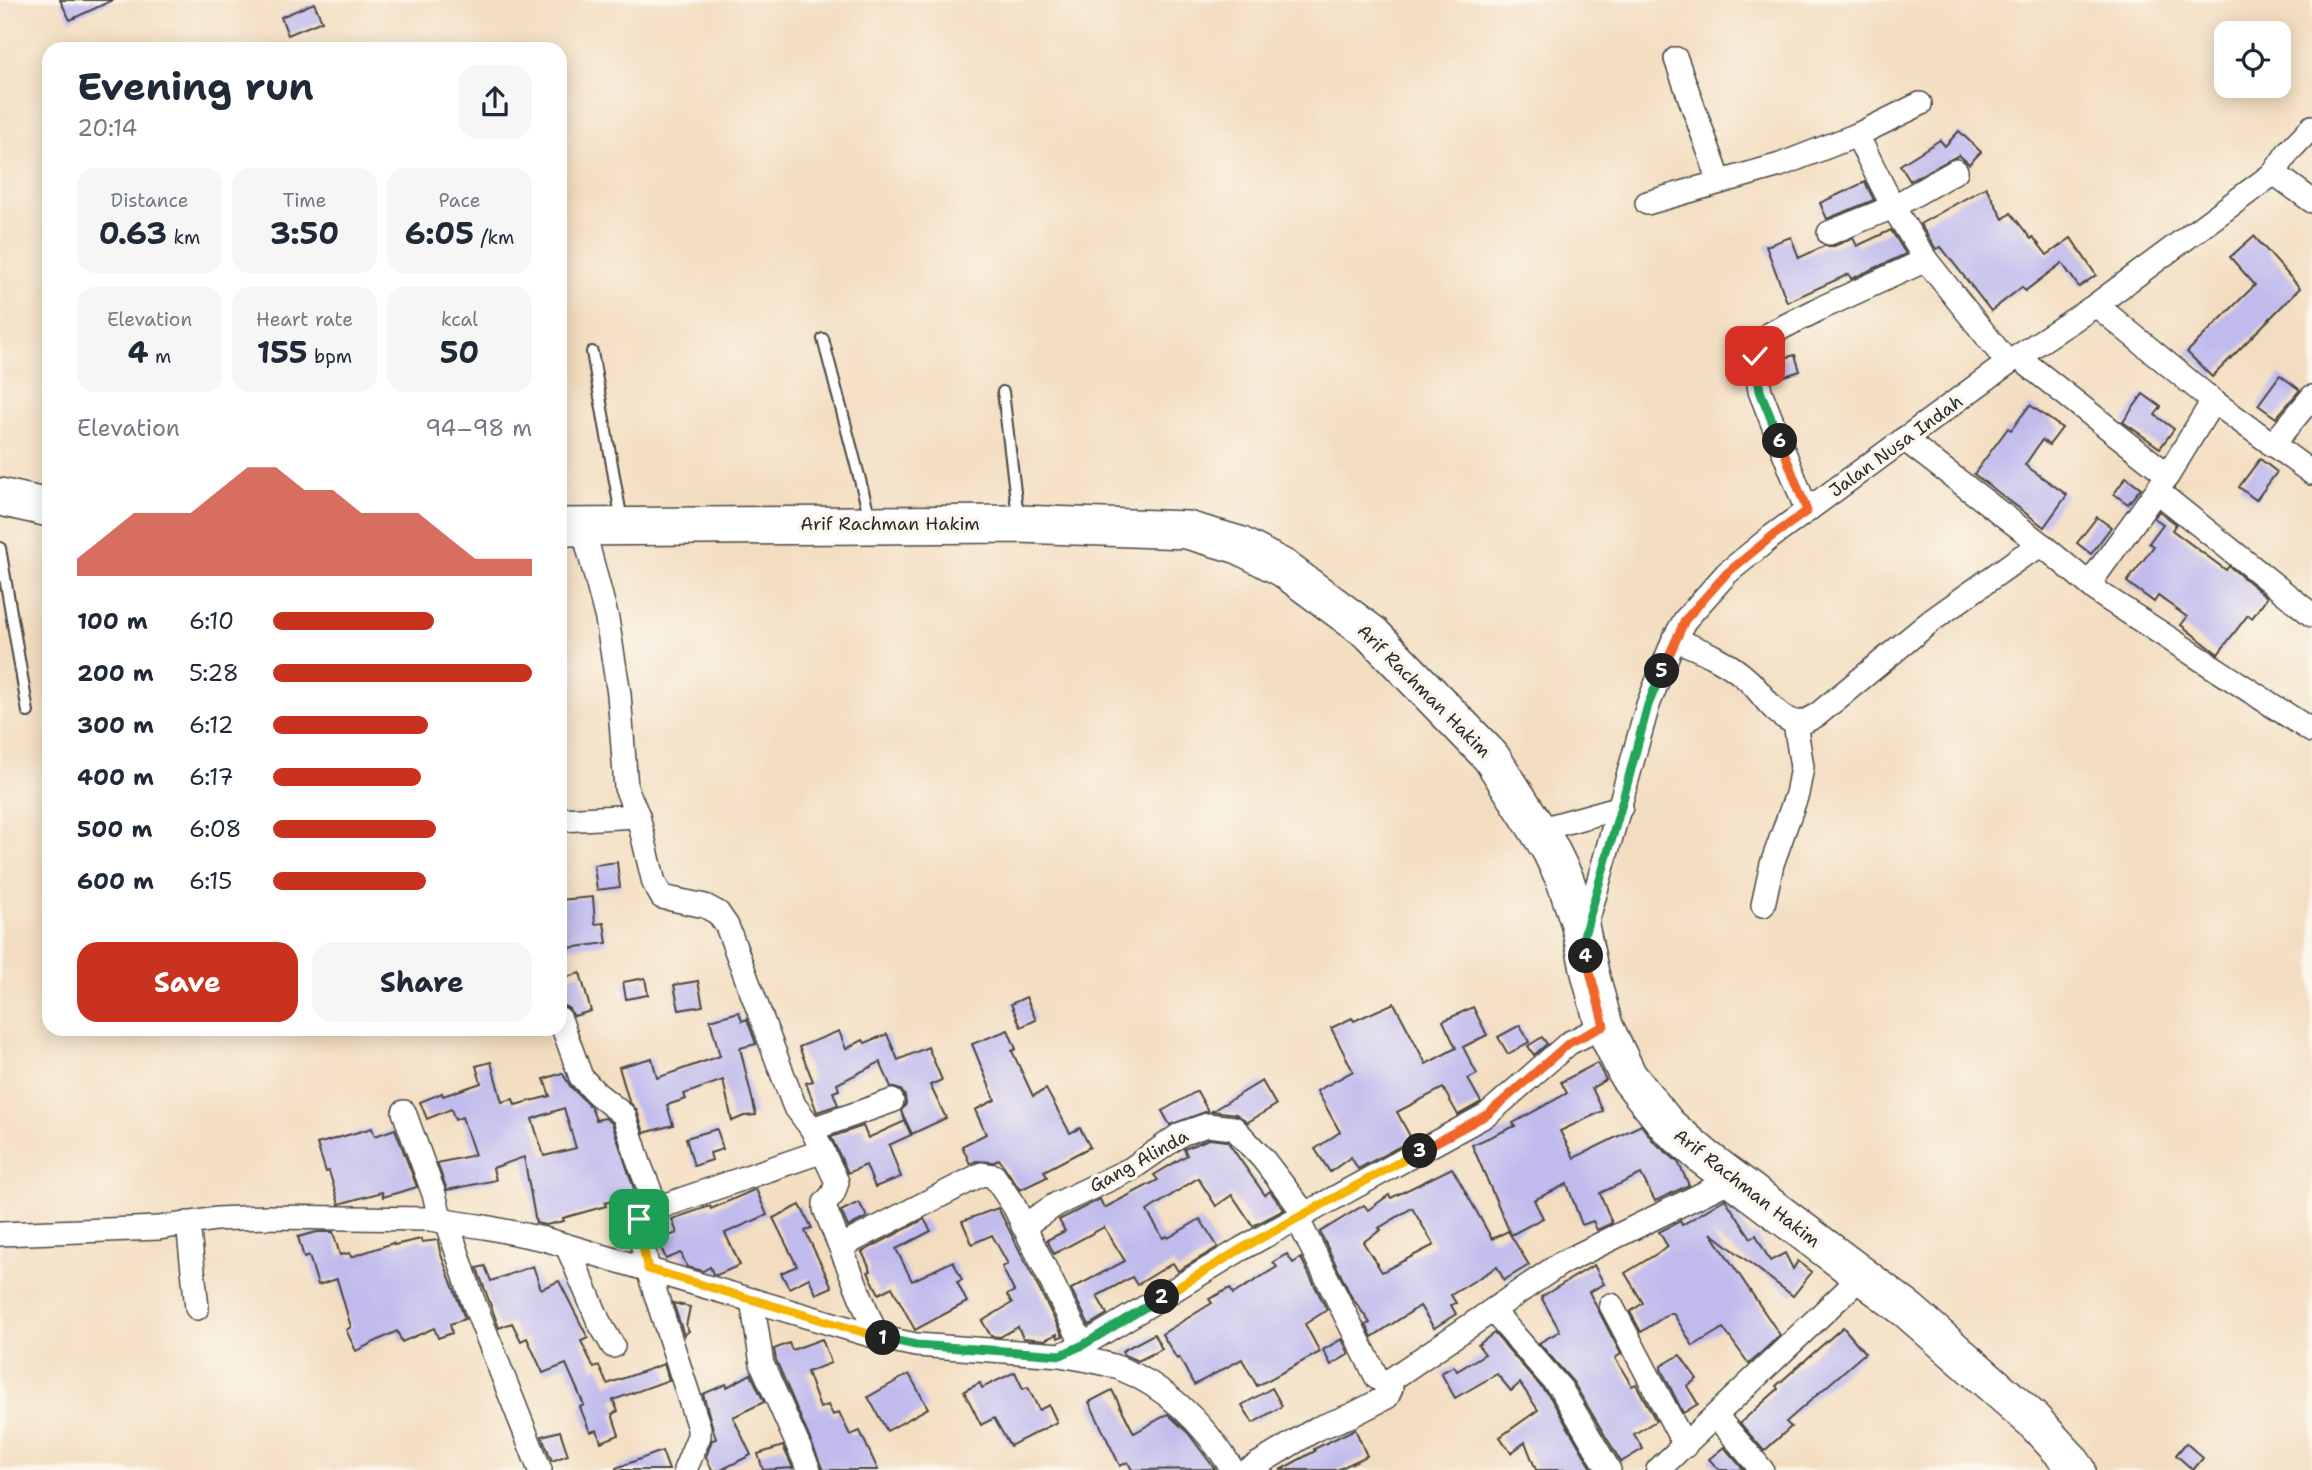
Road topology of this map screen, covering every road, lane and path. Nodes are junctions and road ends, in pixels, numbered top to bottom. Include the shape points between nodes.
1 (1676, 59) dead end
2 (1920, 104) dead end
3 (2312, 127) edge
4 (1857, 135) junction
5 (1956, 170) dead end
6 (2274, 173) junction
7 (1720, 182) junction
8 (2312, 201) edge
9 (1647, 203) dead end
10 (1893, 207) junction
11 (1829, 233) dead end
12 (1926, 260) junction
13 (2096, 304) junction
14 (823, 339) dead end
15 (593, 352) dead end
16 (2013, 360) junction
17 (1003, 392) dead end
18 (2312, 397) edge
19 (2213, 401) junction
20 (1904, 439) junction
21 (2272, 445) junction
22 (2312, 473) edge
23 (2162, 483) junction
24 (0, 497) edge
25 (42, 506) edge
26 (1807, 511) junction
27 (871, 524) junction
28 (1019, 524) junction
29 (571, 527) edge
30 (623, 527) junction
31 (2042, 545) junction
32 (0, 548) edge
33 (2089, 584) junction
34 (2312, 615) edge
35 (1674, 639) junction
36 (27, 712) dead end
37 (1796, 723) junction
38 (2312, 731) edge
39 (1621, 807) junction
40 (638, 816) junction
41 (567, 820) edge
42 (1538, 830) junction
43 (1763, 905) dead end
44 (1583, 939) junction
45 (1604, 1026) junction
46 (566, 1036) edge
47 (892, 1101) dead end
48 (404, 1112) dead end
49 (812, 1129) junction
50 (823, 1151) junction
51 (1733, 1179) junction
52 (657, 1208) junction
53 (1301, 1216) junction
54 (444, 1221) junction
55 (188, 1223) junction
56 (1023, 1226) junction
57 (0, 1234) edge
58 (567, 1246) junction
59 (842, 1246) junction
60 (648, 1269) junction
61 (1862, 1276) junction
62 (752, 1300) junction
63 (1611, 1305) dead end
64 (197, 1308) dead end
65 (1493, 1311) junction
66 (877, 1337) junction
67 (613, 1346) dead end
68 (1075, 1353) junction
69 (1390, 1382) junction
70 (1716, 1416) junction
71 (1685, 1446) junction
72 (540, 1470) edge
73 (685, 1470) edge
74 (809, 1470) edge
75 (1233, 1470) edge
76 (1248, 1470) edge
77 (1609, 1470) edge
78 (1658, 1470) edge
79 (1762, 1470) edge
80 (2077, 1470) edge

1 - 7 street
2 - 4 street
3 - 6 street, Jalan Nusa Indah
4 - 7 street
4 - 10 street
5 - 10 street
6 - 8 street
6 - 13 street, Jalan Nusa Indah
7 - 9 street
10 - 11 street
10 - 12 street
12 - 16 street
12 - 26 street via 1769,334 1755,356 1760,391
13 - 16 street, Jalan Nusa Indah
13 - 19 street
14 - 27 lane
15 - 30 lane
16 - 20 street, Jalan Nusa Indah
16 - 23 street
17 - 28 lane
18 - 21 street
19 - 21 street
19 - 23 street
20 - 26 street, Jalan Nusa Indah
20 - 31 street
21 - 22 street
23 - 33 street
23 - 34 street
24 - 25 main road
26 - 35 street, Jalan Nusa Indah via 1727,573
27 - 28 main road, Arif Rachman Hakim
27 - 30 main road, Arif Rachman Hakim
28 - 42 main road, Arif Rachman Hakim via 1187,530 1239,545 1283,568 1372,634 1491,757
29 - 30 main road, Arif Rachman Hakim
29 - 40 street via 607,619 619,694 626,788
31 - 33 street
31 - 37 street via 1931,621 1817,715
32 - 36 lane
33 - 38 street
35 - 37 street via 1729,665 1781,716
35 - 39 street, Jalan Nusa Indah via 1648,705
37 - 43 street via 1800,780
39 - 42 street
39 - 44 street, Jalan Nusa Indah
40 - 41 street
40 - 49 street via 658,893 705,906 718,913 727,926 794,1105
42 - 44 main road, Arif Rachman Hakim via 1565,880
44 - 45 main road, Arif Rachman Hakim
45 - 51 main road, Arif Rachman Hakim via 1628,1076 1668,1126
45 - 53 street via 1569,1043 1488,1114
46 - 52 street via 581,1077 624,1115
47 - 49 street
48 - 54 street
49 - 50 street
50 - 52 street
50 - 59 street via 837,1182 825,1209
51 - 61 main road, Arif Rachman Hakim
51 - 65 street via 1571,1258
52 - 60 street via 642,1215 638,1224
53 - 56 street, Gang Alinda via 1264,1159 1234,1128 1207,1125 1181,1134 1131,1169 1057,1204
53 - 68 street
53 - 69 street, Gang Alinda via 1377,1378
54 - 55 street via 266,1217
54 - 58 street
54 - 72 street
55 - 57 street
55 - 64 street
56 - 59 street via 998,1181 982,1174
56 - 68 street
58 - 60 street
58 - 67 street
59 - 66 street
60 - 62 street
60 - 73 street via 699,1428
61 - 70 street
61 - 80 main road, Arif Rachman Hakim via 1909,1311 2033,1420
62 - 66 street
62 - 74 street via 762,1364
63 - 71 street
65 - 69 street
65 - 77 street via 1560,1389
66 - 68 street via 916,1345
68 - 75 street via 1147,1381 1190,1414
69 - 76 street via 1387,1397 1316,1429
70 - 71 street
70 - 79 street
71 - 78 street

